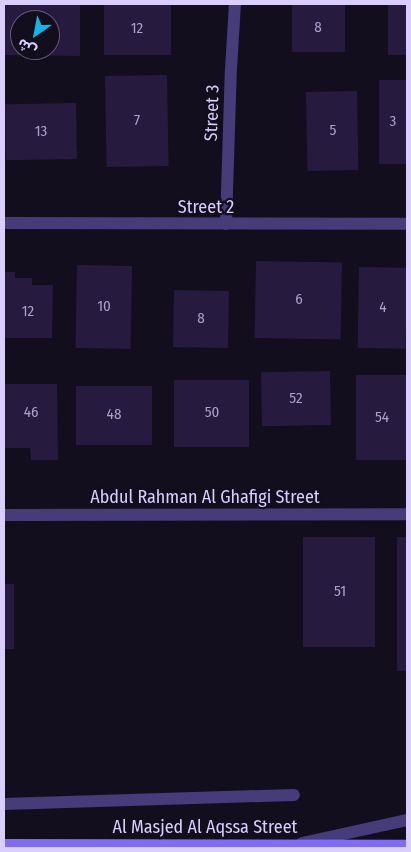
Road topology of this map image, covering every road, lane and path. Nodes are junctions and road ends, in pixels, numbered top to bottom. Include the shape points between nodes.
1 (235, 4) edge
2 (4, 224) edge
3 (226, 224) junction
4 (407, 224) edge
5 (407, 514) edge
6 (4, 515) edge
7 (294, 795) dead end
8 (4, 804) edge
9 (407, 820) edge
10 (296, 844) junction
11 (4, 846) edge
12 (407, 846) edge

1 - 3 street, Street 3
2 - 3 street, Street 2
3 - 4 street, Street 2
5 - 6 street, Abdul Rahman Al Ghafigi Street
7 - 8 street
9 - 10 street
10 - 11 main road, Al Masjed Al Aqssa Street
10 - 12 main road, Al Masjed Al Aqssa Street

